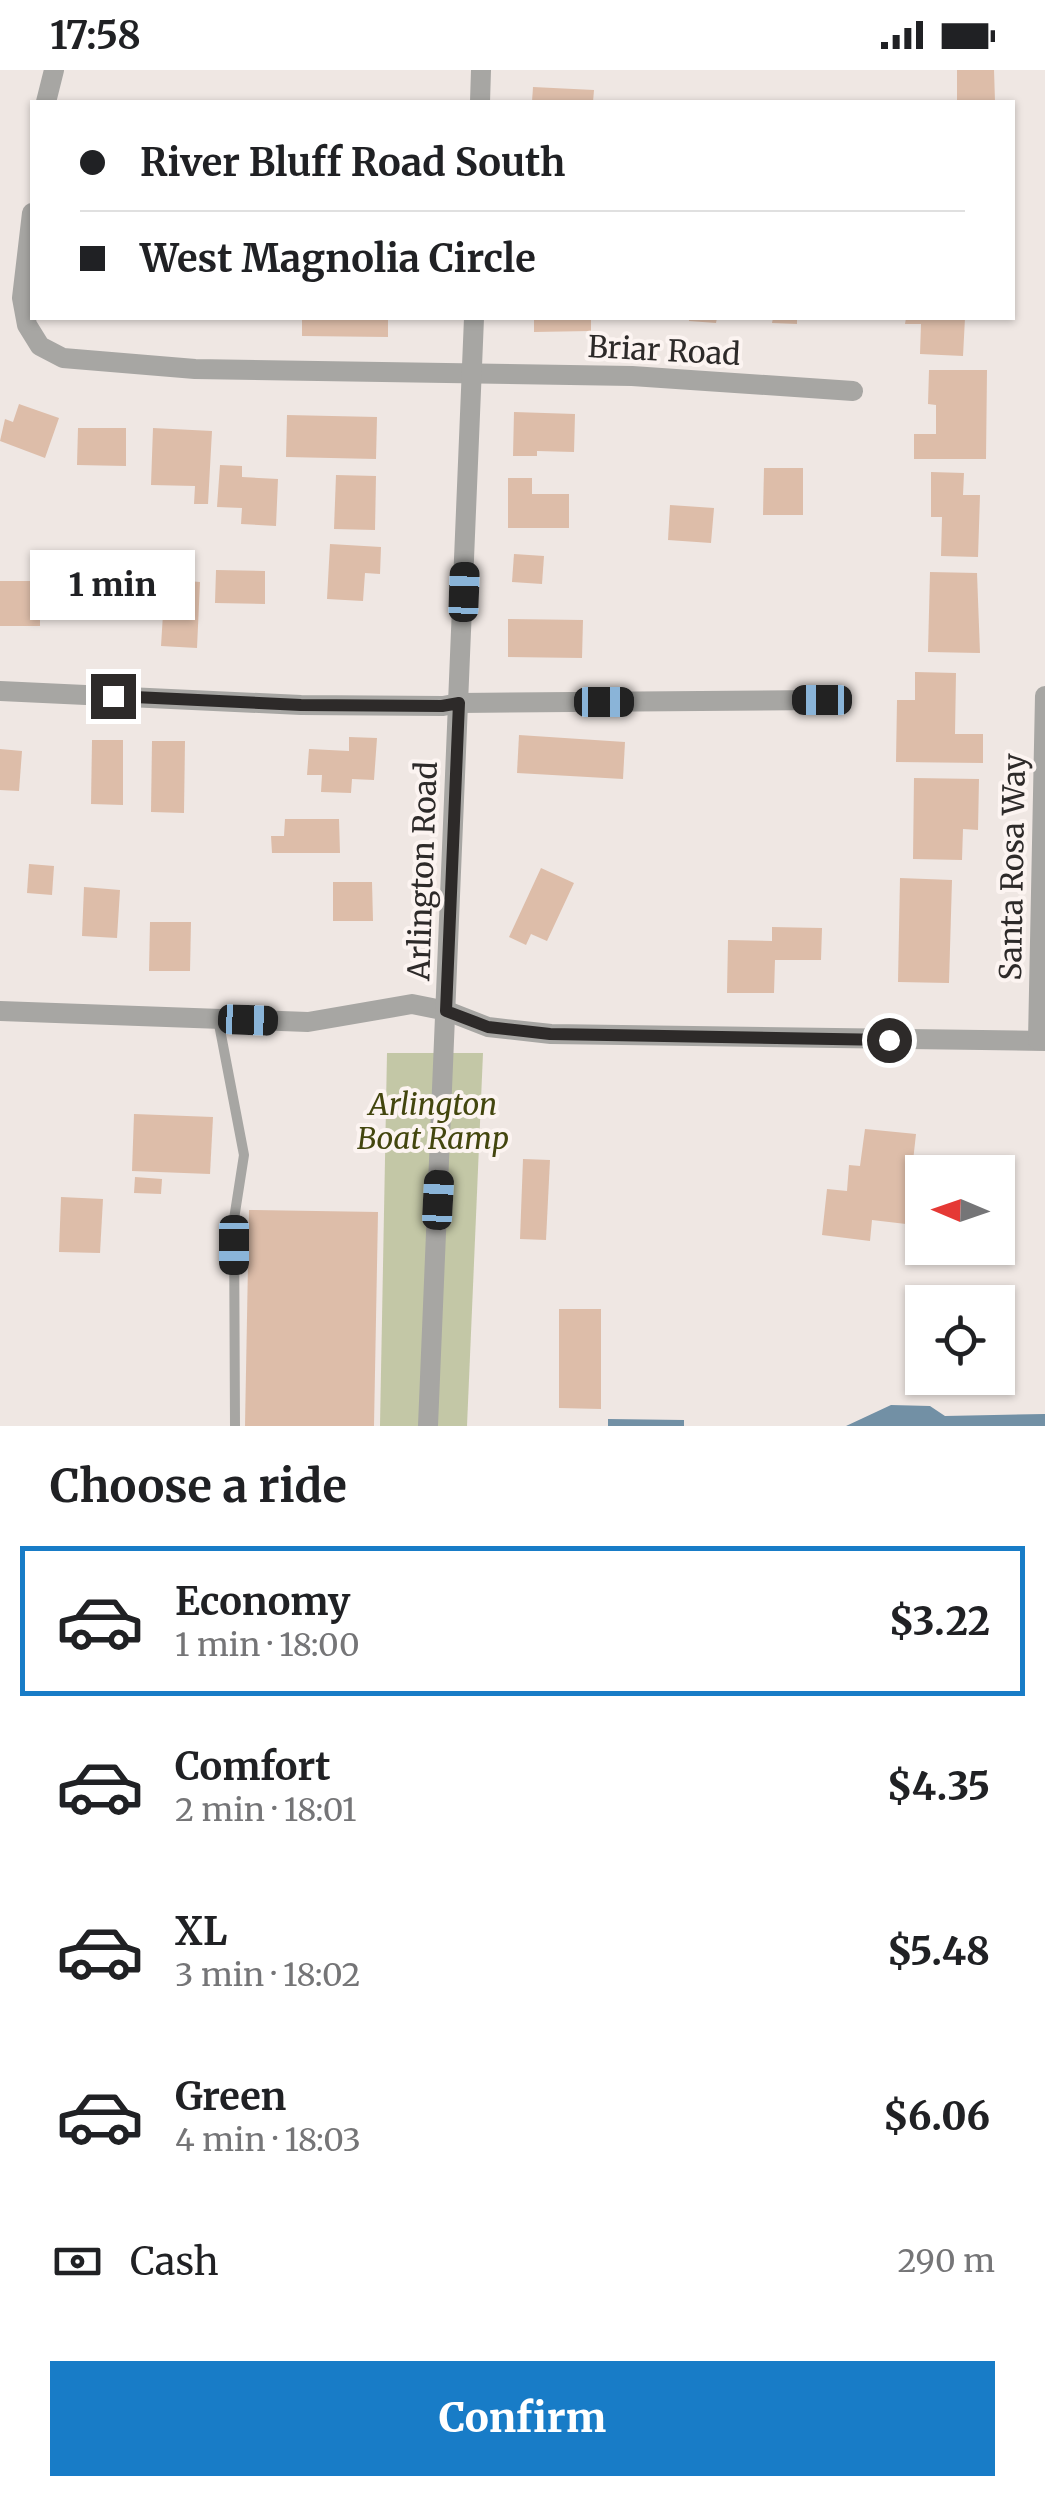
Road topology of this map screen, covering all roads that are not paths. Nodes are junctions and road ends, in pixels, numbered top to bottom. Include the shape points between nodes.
1 (54, 70) edge
2 (481, 70) edge
3 (46, 100) edge
4 (480, 100) edge
5 (30, 230) edge
6 (474, 320) edge
7 (472, 372) junction
8 (853, 392) dead end
9 (0, 691) edge
10 (1045, 696) edge
11 (822, 700) dead end
12 (459, 703) junction
13 (1045, 709) edge
14 (446, 1011) junction
15 (0, 1012) edge
16 (218, 1019) junction
17 (1042, 1040) edge
18 (235, 1426) edge
19 (428, 1426) edge

1 - 3 street
2 - 4 street
5 - 7 street, Briar Road via 22,298 27,325 40,346 63,358 195,369
6 - 7 street, Arlington Road
7 - 8 street, Briar Road
7 - 12 street, Arlington Road
9 - 12 street via 301,705
10 - 13 street, Santa Rosa Way
11 - 12 street
12 - 14 street, Arlington Road
13 - 17 street, Santa Rosa Way
14 - 16 street via 412,1004 308,1022
14 - 17 street via 488,1027 550,1034
14 - 19 street, Arlington Road
15 - 16 street
16 - 18 lane via 244,1155 234,1219

